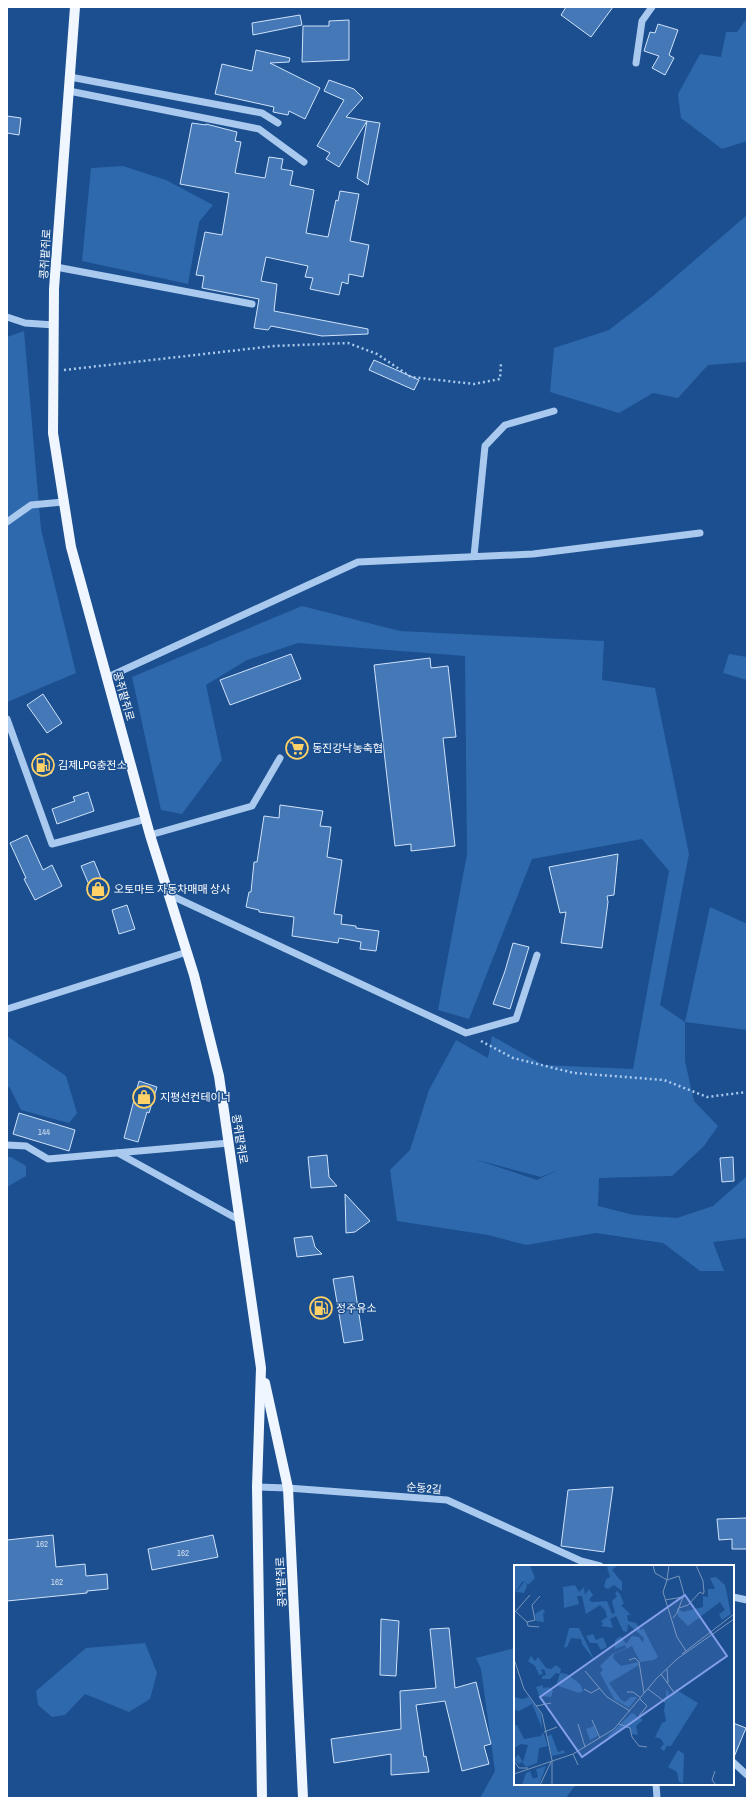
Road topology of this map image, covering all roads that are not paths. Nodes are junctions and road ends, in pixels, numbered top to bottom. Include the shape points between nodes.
1 (76, 7) edge
2 (652, 7) edge
3 (636, 63) dead end
4 (70, 77) junction
5 (69, 91) junction
6 (278, 124) dead end
7 (304, 162) dead end
8 (56, 267) junction
9 (252, 304) dead end
10 (7, 317) edge
11 (54, 325) junction
12 (554, 412) dead end
13 (64, 502) junction
14 (7, 522) edge
15 (700, 533) dead end
16 (474, 556) junction
17 (106, 678) junction
18 (7, 719) edge
19 (280, 758) dead end
20 (146, 819) junction
21 (150, 835) junction
22 (170, 895) junction
23 (187, 952) junction
24 (537, 955) dead end
25 (7, 1009) edge
26 (229, 1143) junction
27 (7, 1145) edge
28 (118, 1153) junction
29 (240, 1221) junction
30 (261, 1368) junction
31 (257, 1487) junction
32 (288, 1488) junction
33 (596, 1565) edge
34 (734, 1596) edge
35 (747, 1600) edge
36 (734, 1763) edge
37 (747, 1775) edge
38 (656, 1785) edge
39 (303, 1797) edge
40 (262, 1798) edge
41 (657, 1798) edge

1 - 4 main road, 콩쥐팥쥐로
2 - 3 street via 642,21
4 - 5 main road, 콩쥐팥쥐로
4 - 6 street via 262,113
5 - 7 street via 259,129
5 - 8 main road, 콩쥐팥쥐로
8 - 9 street
8 - 11 main road, 콩쥐팥쥐로
10 - 11 street via 25,323
11 - 13 main road, 콩쥐팥쥐로 via 53,433
12 - 16 street via 505,425 485,446
13 - 14 street via 31,505
13 - 17 main road, 콩쥐팥쥐로 via 71,547
15 - 16 street via 533,554
16 - 17 street via 358,562
17 - 20 main road, 콩쥐팥쥐로
18 - 20 street via 52,844
19 - 21 street via 252,806
20 - 21 main road, 콩쥐팥쥐로
21 - 22 main road, 콩쥐팥쥐로
22 - 23 main road, 콩쥐팥쥐로
22 - 24 street via 466,1033 516,1019
23 - 25 street
23 - 26 main road, 콩쥐팥쥐로 via 219,1076
26 - 28 street
26 - 29 main road, 콩쥐팥쥐로
27 - 28 street via 26,1146 48,1159
28 - 29 street
29 - 30 main road, 콩쥐팥쥐로
30 - 31 main road, 콩쥐팥쥐로
30 - 32 main road, 콩쥐팥쥐로
31 - 32 street, 순동2길
31 - 40 main road, 콩쥐팥쥐로
32 - 33 street, 순동2길 via 447,1500 581,1561
32 - 39 main road, 콩쥐팥쥐로
34 - 35 street
36 - 37 street
38 - 41 street

